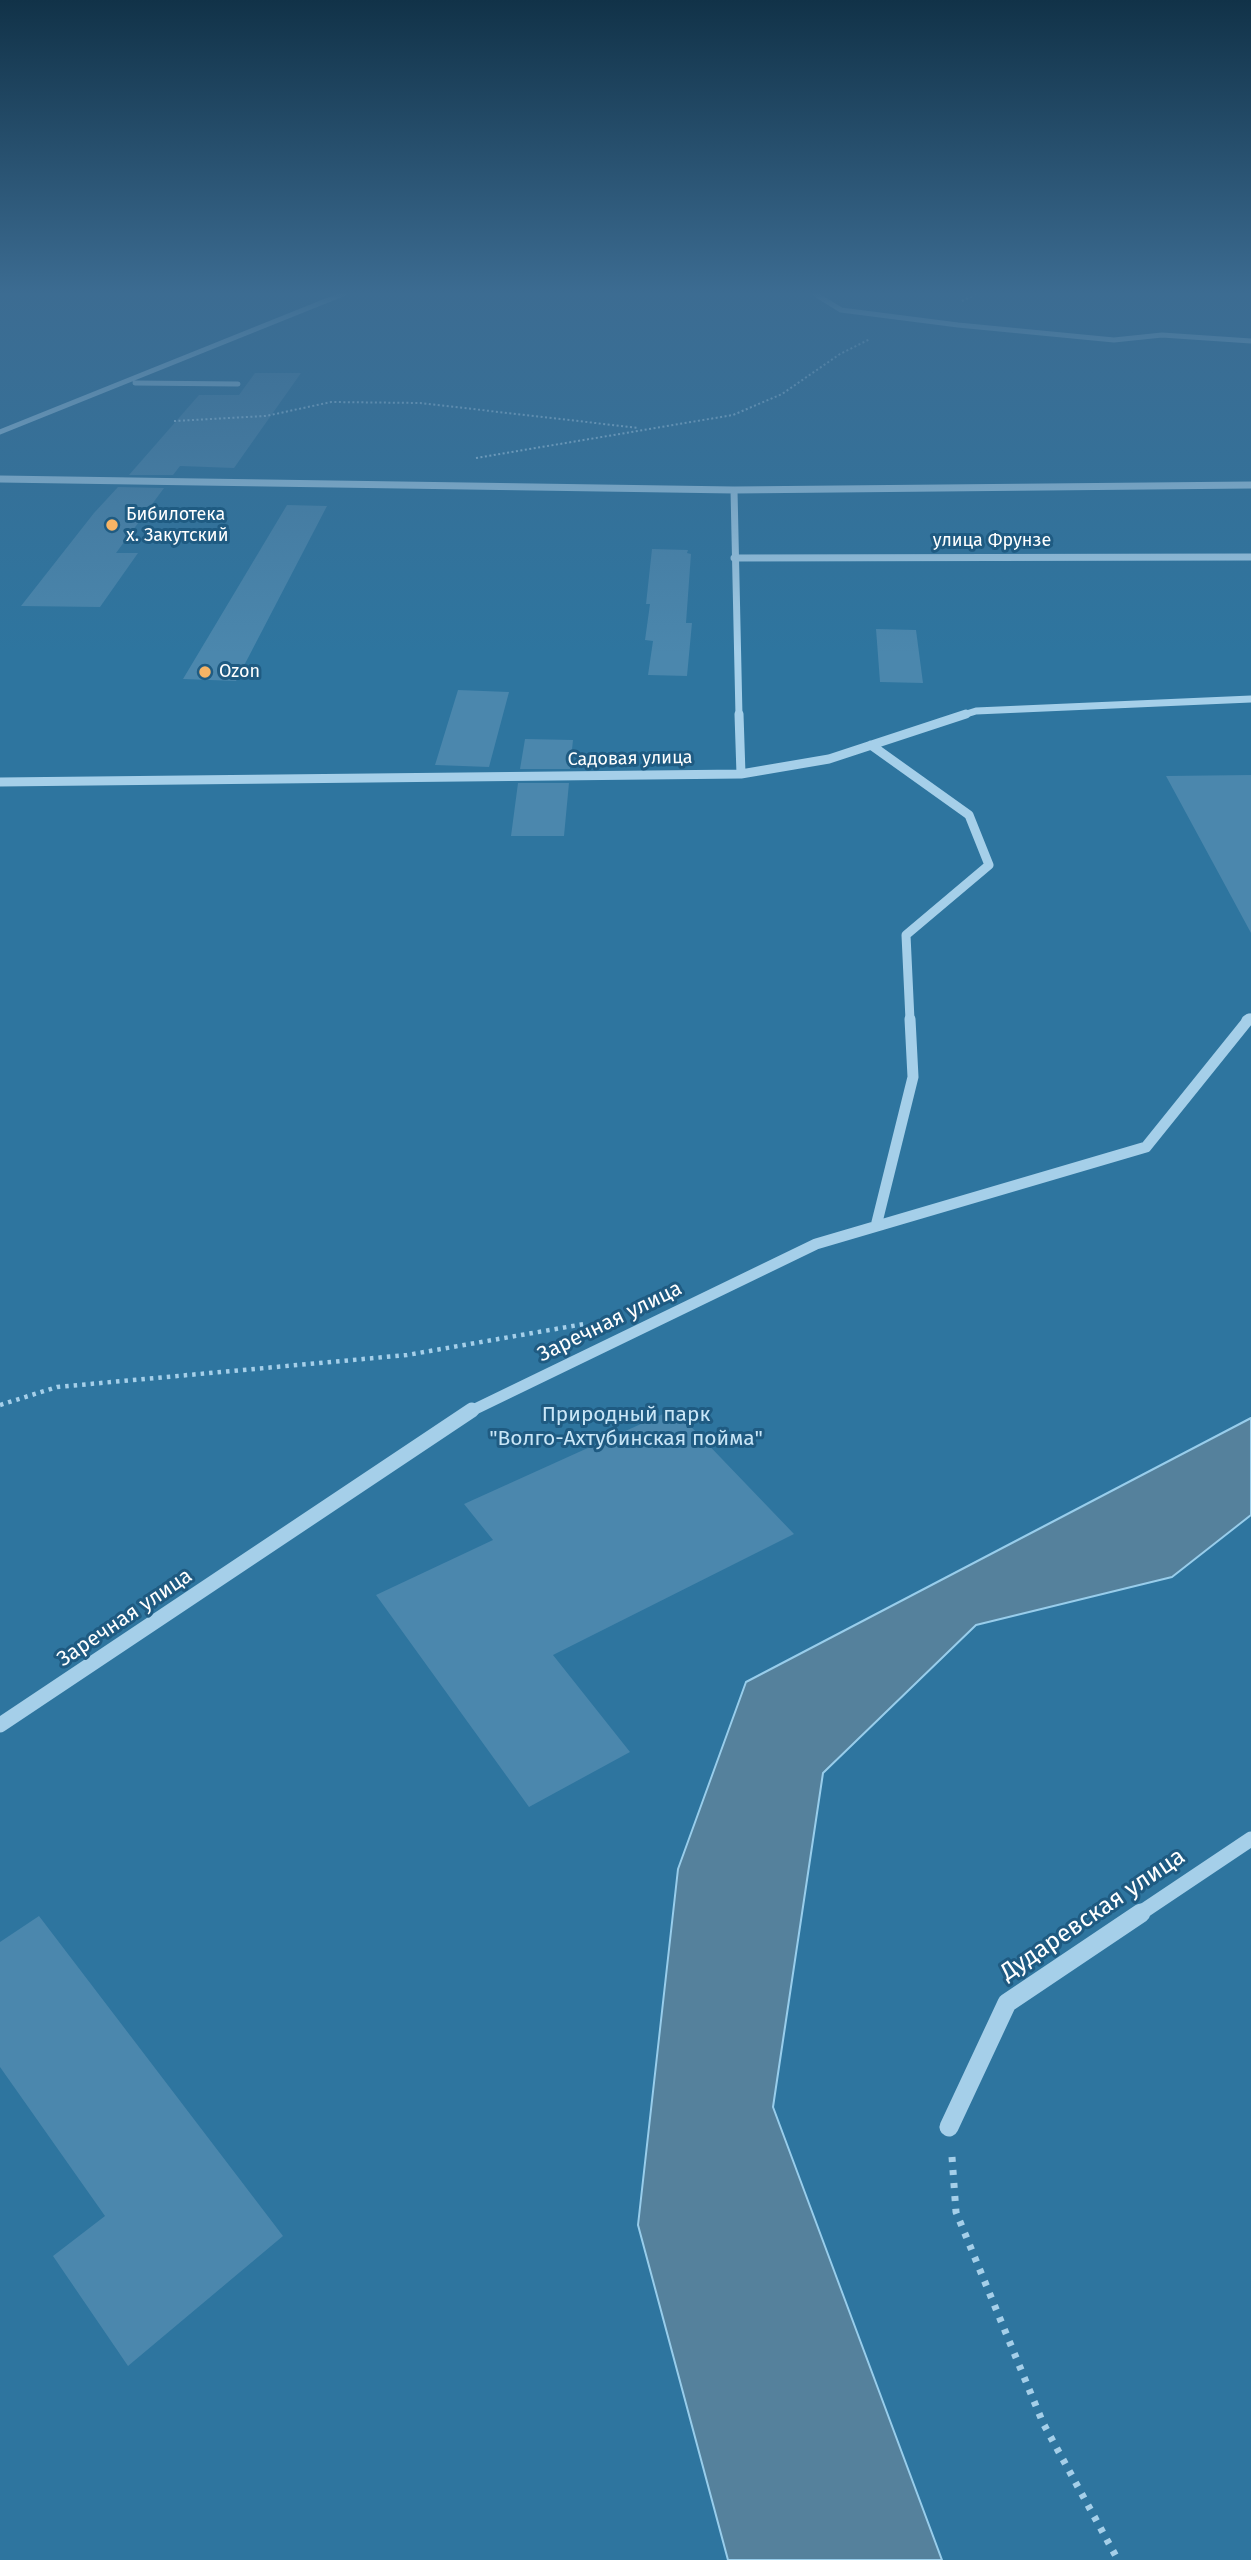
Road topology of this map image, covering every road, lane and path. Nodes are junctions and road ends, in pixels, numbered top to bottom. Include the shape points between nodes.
1 (47, 413) edge
2 (278, 413) edge
3 (511, 413) edge
4 (737, 413) edge
5 (174, 422) dead end
6 (647, 429) junction
7 (0, 432) edge
8 (470, 460) dead end
9 (0, 479) edge
10 (1251, 485) edge
11 (734, 490) junction
12 (1251, 557) edge
13 (734, 558) junction
14 (1251, 699) edge
15 (871, 745) junction
16 (741, 774) junction
17 (0, 782) edge
18 (1251, 1018) edge
19 (876, 1226) junction
20 (595, 1322) dead end
21 (0, 1405) edge
22 (0, 1725) edge
23 (1251, 1839) edge
24 (949, 2127) joint
25 (1118, 2560) edge

1 - 7 street
2 - 5 path
3 - 6 path
4 - 6 path
6 - 8 path
9 - 11 street
10 - 11 street
11 - 13 street
12 - 13 street, улица Фрунзе
13 - 16 street
14 - 15 street, Садовая улица via 976,711
15 - 16 street, Садовая улица via 829,759
15 - 19 street via 969,815 989,865 906,935 913,1077
16 - 17 street, Садовая улица
18 - 19 street, Заречная улица via 1146,1147
19 - 22 street, Заречная улица via 816,1244 466,1412
20 - 21 path via 407,1355 57,1387
23 - 24 street, Дударевская улица via 1007,2003
24 - 25 path via 956,2212 1043,2423

